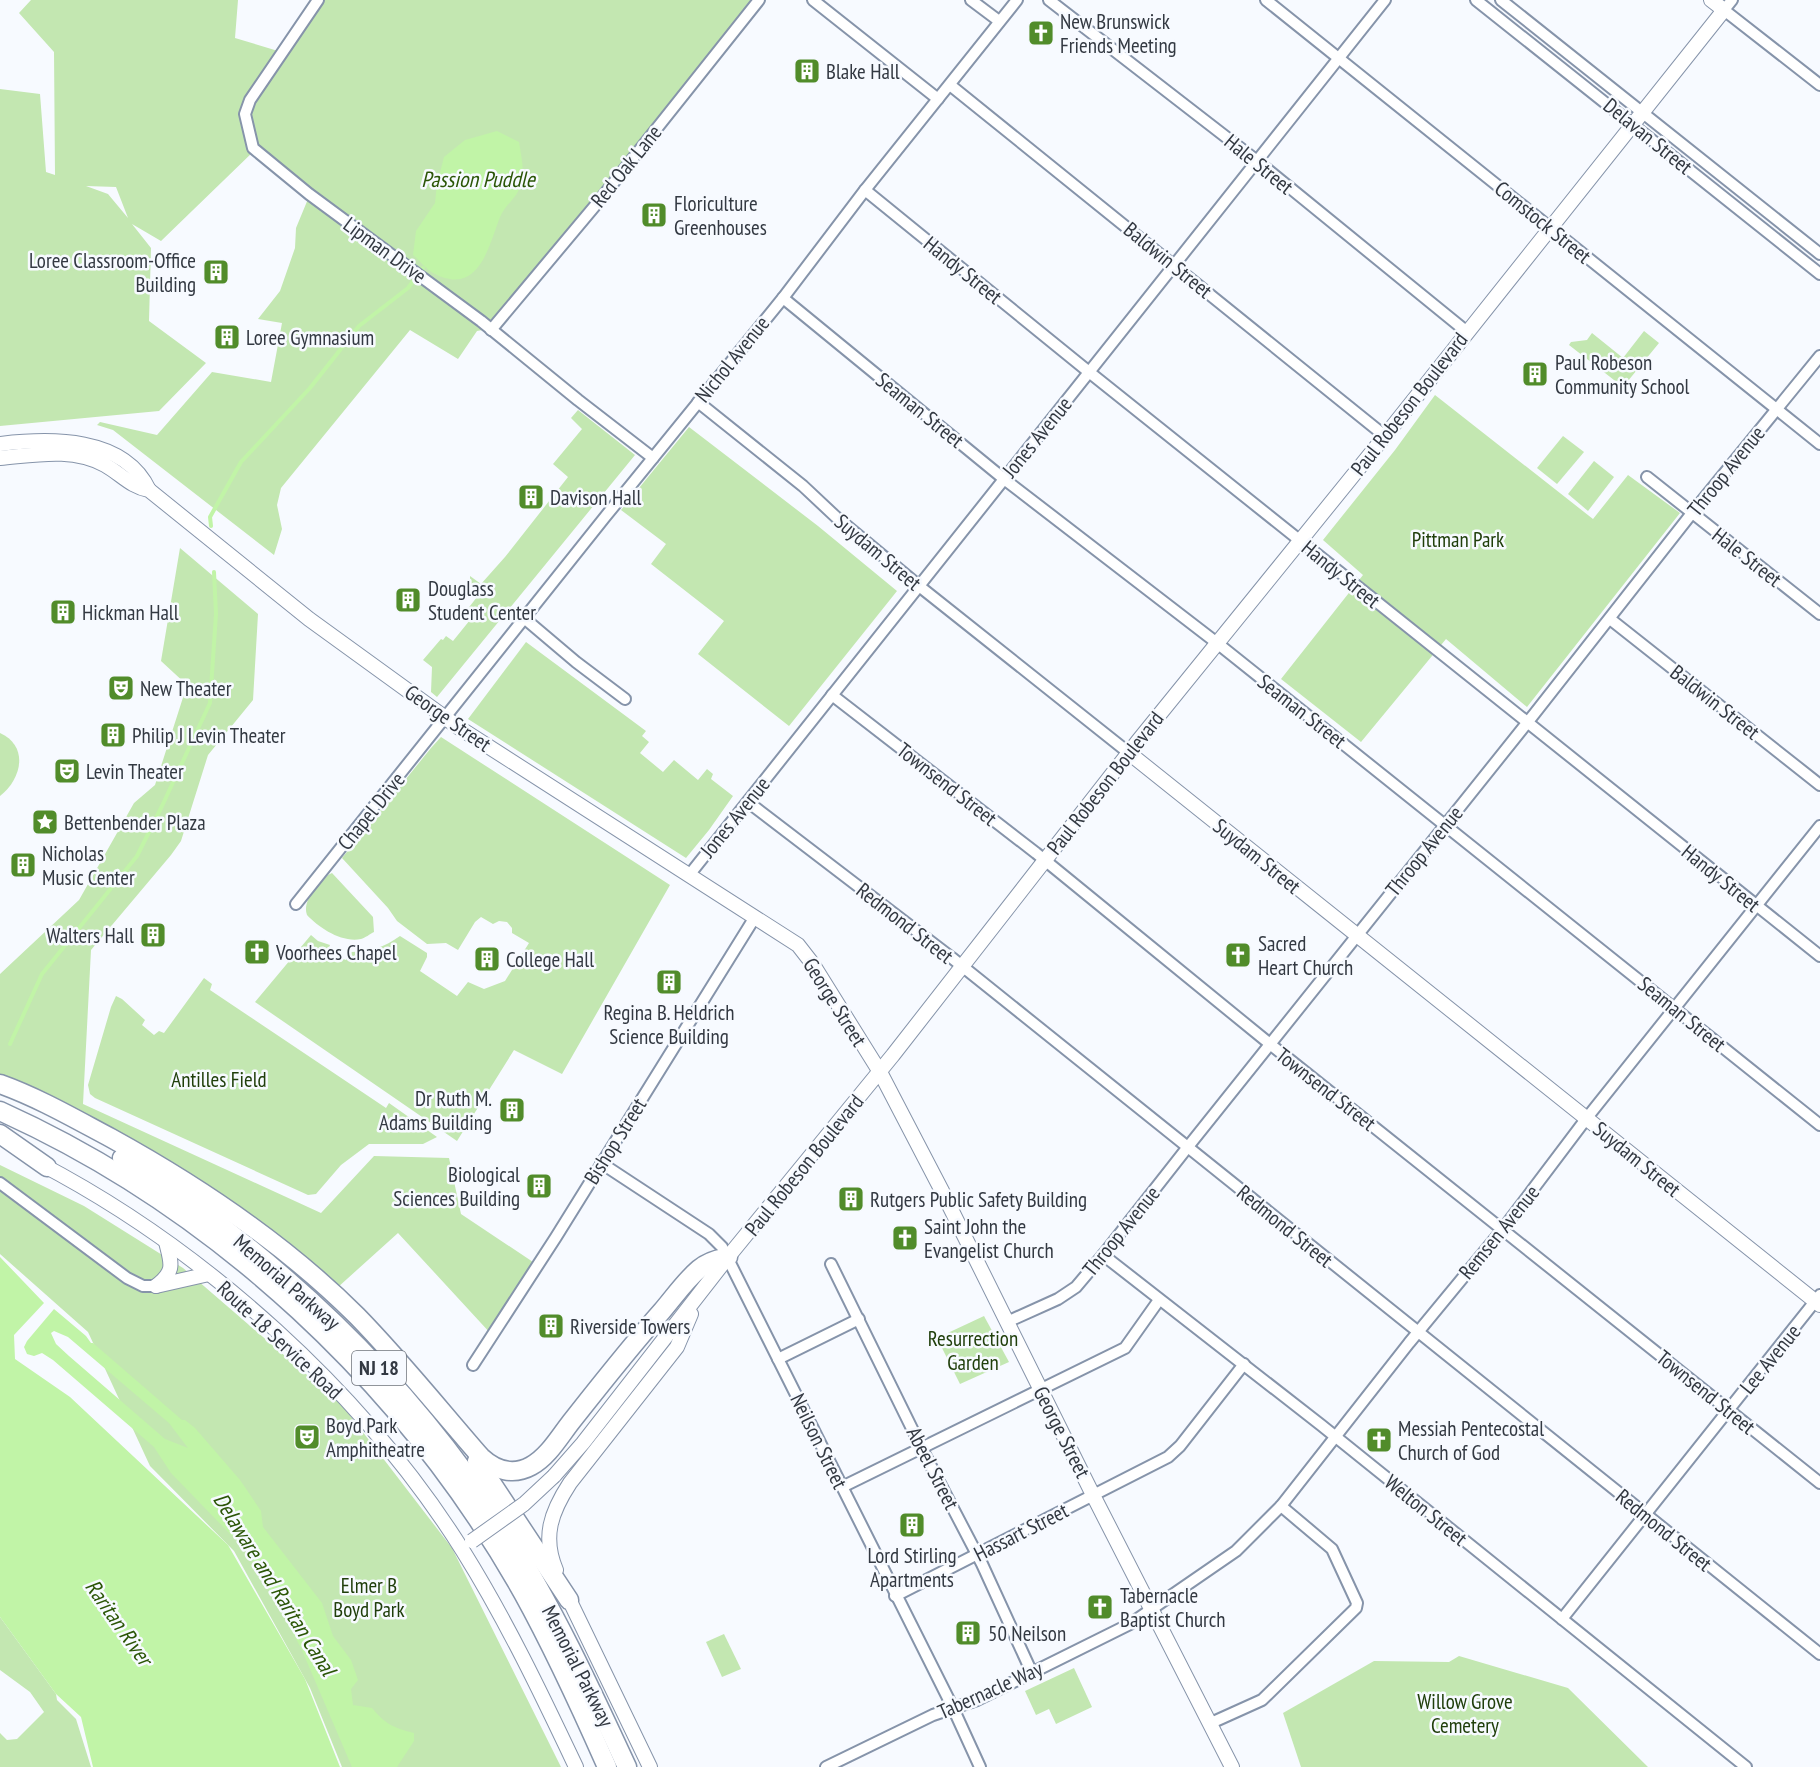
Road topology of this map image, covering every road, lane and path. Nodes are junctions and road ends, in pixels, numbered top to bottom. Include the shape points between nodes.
1 (318, 0) edge
2 (759, 0) edge
3 (813, 0) edge
4 (971, 0) edge
5 (1017, 0) edge
6 (1049, 0) edge
7 (1266, 0) edge
8 (1385, 0) edge
9 (1476, 0) edge
10 (1501, 0) edge
11 (1711, 0) edge
12 (1728, 5) edge
13 (999, 21) junction
14 (1340, 58) junction
15 (950, 85) junction
16 (1820, 85) edge
17 (938, 99) junction
18 (1643, 112) junction
19 (1633, 124) junction
20 (1257, 161) junction
21 (865, 190) junction
22 (1761, 207) junction
23 (1751, 218) junction
24 (1550, 228) junction
25 (1820, 254) edge
26 (1174, 264) junction
27 (1820, 274) edge
28 (783, 298) junction
29 (491, 330) junction
30 (1467, 332) junction
31 (1820, 356) edge
32 (1089, 372) junction
33 (698, 402) junction
34 (1776, 410) junction
35 (1385, 436) junction
36 (0, 444) edge
37 (1820, 444) edge
38 (0, 458) edge
39 (653, 458) junction
40 (1647, 477) dead end
41 (1004, 479) junction
42 (149, 490) junction
43 (1692, 513) junction
44 (1300, 542) junction
45 (919, 586) junction
46 (1820, 614) edge
47 (524, 618) junction
48 (1610, 619) junction
49 (1216, 643) junction
50 (832, 694) junction
51 (625, 699) dead end
52 (445, 717) junction
53 (1527, 723) junction
54 (1129, 753) junction
55 (1820, 786) edge
56 (748, 802) junction
57 (1445, 825) junction
58 (1820, 826) edge
59 (1045, 861) junction
60 (690, 873) junction
61 (296, 904) dead end
62 (1756, 906) junction
63 (755, 917) junction
64 (1357, 935) junction
65 (1820, 956) edge
66 (962, 967) junction
67 (1676, 1008) junction
68 (1270, 1044) junction
69 (880, 1072) junction
70 (0, 1084) edge
71 (0, 1091) edge
72 (0, 1111) edge
73 (1586, 1119) junction
74 (1820, 1125) edge
75 (0, 1134) edge
76 (0, 1143) edge
77 (1187, 1148) junction
78 (602, 1163) junction
79 (47, 1167) junction
80 (0, 1184) edge
81 (1503, 1229) junction
82 (166, 1242) junction
83 (1103, 1255) junction
84 (728, 1257) junction
85 (831, 1264) dead end
86 (209, 1274) junction
87 (156, 1286) junction
88 (699, 1296) junction
89 (1159, 1300) junction
90 (1818, 1301) edge
91 (859, 1319) junction
92 (1007, 1322) junction
93 (1418, 1332) junction
94 (778, 1359) junction
95 (1244, 1364) junction
96 (473, 1365) dead end
97 (1040, 1390) junction
98 (1729, 1410) junction
99 (457, 1429) junction
100 (1334, 1436) junction
101 (922, 1449) junction
102 (1820, 1483) edge
103 (842, 1487) junction
104 (1093, 1495) junction
105 (1281, 1506) junction
106 (1645, 1514) junction
107 (467, 1545) junction
108 (976, 1554) junction
109 (895, 1596) junction
110 (569, 1600) junction
111 (1151, 1609) junction
112 (1562, 1619) junction
113 (1820, 1654) edge
114 (1032, 1673) junction
115 (953, 1708) junction
116 (1211, 1723) junction
117 (849, 1762) edge
118 (576, 1767) edge
119 (607, 1767) edge
120 (627, 1767) edge
121 (650, 1767) edge
122 (826, 1767) edge
123 (980, 1767) edge
124 (1232, 1767) edge
125 (1746, 1767) edge

1 - 29 street, Lipman Drive via 250,100 245,114 253,148
2 - 29 street, Red Oak Lane
3 - 17 street
4 - 13 street
5 - 13 street, Nichol Avenue
6 - 20 street, Hale Street
7 - 14 street, Comstock Street
8 - 14 street, Jones Avenue
9 - 19 street, Delavan Street
10 - 18 street, Delavan Street
11 - 12 street
12 - 16 street
12 - 18 street, Paul Robeson Boulevard
13 - 15 street, Nichol Avenue
14 - 20 street, Jones Avenue
14 - 24 street, Comstock Street
15 - 17 street, Nichol Avenue
15 - 26 street, Baldwin Street
17 - 21 street, Nichol Avenue
18 - 19 street, Paul Robeson Boulevard
18 - 22 street, Delavan Street
19 - 23 street, Delavan Street
19 - 24 street, Paul Robeson Boulevard
20 - 26 street, Jones Avenue
20 - 30 street, Hale Street
21 - 28 street, Nichol Avenue
21 - 32 street, Handy Street
22 - 23 street
22 - 25 street, Delavan Street
23 - 27 street, Delavan Street
24 - 30 street, Paul Robeson Boulevard
24 - 34 street, Comstock Street
26 - 32 street, Jones Avenue
26 - 35 street, Baldwin Street
28 - 33 street, Nichol Avenue
28 - 41 street, Seaman Street
29 - 39 street, Lipman Drive
30 - 35 street, Paul Robeson Boulevard
31 - 34 street, Throop Avenue
32 - 41 street, Jones Avenue
32 - 44 street, Handy Street
33 - 39 street, Nichol Avenue
33 - 45 street, Suydam Street
34 - 37 street, Comstock Street
34 - 43 street, Throop Avenue
35 - 44 street, Paul Robeson Boulevard
36 - 42 street, George Street via 55,440 111,452 144,479
38 - 42 street, George Street via 59,452 81,456 105,465 137,488
39 - 47 street, Nichol Avenue
40 - 43 street, Hale Street
41 - 45 street, Jones Avenue
41 - 49 street, Seaman Street
42 - 52 street, George Street via 309,619
43 - 46 street, Hale Street
43 - 48 street, Throop Avenue
44 - 49 street, Paul Robeson Boulevard
44 - 53 street, Handy Street
45 - 50 street, Jones Avenue
45 - 54 street, Suydam Street
47 - 51 street
47 - 52 street, Nichol Avenue
48 - 53 street, Throop Avenue
48 - 55 street, Baldwin Street
49 - 54 street, Paul Robeson Boulevard
49 - 57 street, Seaman Street
50 - 56 street, Jones Avenue
50 - 59 street, Townsend Street
52 - 60 street, George Street
52 - 61 street, Chapel Drive
53 - 57 street, Throop Avenue
53 - 62 street, Handy Street
54 - 59 street, Paul Robeson Boulevard
54 - 64 street, Suydam Street
56 - 60 street, Jones Avenue
56 - 66 street, Redmond Street
57 - 64 street, Throop Avenue
57 - 67 street, Seaman Street
58 - 62 street, Remsen Avenue
59 - 66 street, Paul Robeson Boulevard
59 - 68 street, Townsend Street
60 - 63 street, George Street
62 - 65 street, Handy Street
62 - 67 street, Remsen Avenue
63 - 69 street, George Street via 798,945
63 - 78 street, Bishop Street
64 - 68 street, Throop Avenue
64 - 73 street, Suydam Street
66 - 69 street, Paul Robeson Boulevard
66 - 77 street, Redmond Street
67 - 73 street, Remsen Avenue
67 - 74 street, Seaman Street
68 - 77 street, Throop Avenue
68 - 81 street, Townsend Street
69 - 84 street, Paul Robeson Boulevard
69 - 92 street, George Street
70 - 99 highway via 144,1157 269,1239 356,1315
71 - 120 highway, Memorial Parkway / NJ 18 via 117,1154 219,1223 303,1293 385,1375 451,1454 506,1533 558,1624
72 - 119 highway, Memorial Parkway / NJ 18 via 93,1159 213,1239 297,1310 371,1384 440,1467 495,1547 564,1671
73 - 81 street, Remsen Avenue
73 - 90 street, Suydam Street
75 - 79 highway
76 - 79 street, Route 18 Service Road
77 - 83 street, Throop Avenue
77 - 93 street, Redmond Street
78 - 84 street, Neilson Street via 709,1234
78 - 96 street, Bishop Street
79 - 82 street, Route 18 Service Road
80 - 87 street via 127,1278 142,1286
81 - 93 street, Remsen Avenue
81 - 98 street, Townsend Street
82 - 86 street, Route 18 Service Road
82 - 87 street via 171,1269
83 - 89 street, Welton Street
83 - 92 street, Throop Avenue via 1076,1287
84 - 88 street, Paul Robeson Boulevard
84 - 94 street, Neilson Street
84 - 99 highway via 709,1263 692,1276 553,1445 530,1467 509,1471 494,1467
85 - 91 street, Abeel Street
86 - 87 street
86 - 107 street, Route 18 Service Road via 280,1334 348,1403
88 - 107 street, Paul Robeson Boulevard, bridge via 554,1476 524,1504
88 - 110 street via 677,1347 570,1483 554,1512 548,1548
89 - 95 street, Welton Street
89 - 97 street via 1125,1348
90 - 98 street, Lee Avenue
91 - 94 street
91 - 101 street, Abeel Street
92 - 97 street, George Street
93 - 100 street, Remsen Avenue
93 - 106 street, Redmond Street
94 - 103 street, Neilson Street
95 - 100 street, Welton Street
95 - 104 street, Hassart Street via 1168,1457
97 - 101 street
97 - 104 street, George Street
98 - 102 street, Townsend Street
98 - 106 street, Lee Avenue
99 - 110 highway
100 - 105 street, Remsen Avenue
100 - 112 street, Welton Street
101 - 103 street
101 - 108 street, Abeel Street
103 - 109 street, Neilson Street
104 - 108 street, Hassart Street
104 - 111 street, George Street
105 - 111 street, Remsen Avenue via 1236,1551
105 - 116 street via 1332,1550 1356,1608 1262,1700
106 - 112 street, Lee Avenue
106 - 113 street, Redmond Street
107 - 118 street, Route 18 Service Road
108 - 109 street, Hassart Street
108 - 114 street, Abeel Street
109 - 115 street, Neilson Street
110 - 121 street
111 - 114 street, Tabernacle Way via 1130,1624
111 - 116 street, George Street
112 - 125 street, Welton Street
114 - 115 street, Tabernacle Way
115 - 117 street, Tabernacle Way via 933,1715
115 - 123 street, Neilson Street
116 - 124 street, George Street
117 - 122 street, Tabernacle Way

